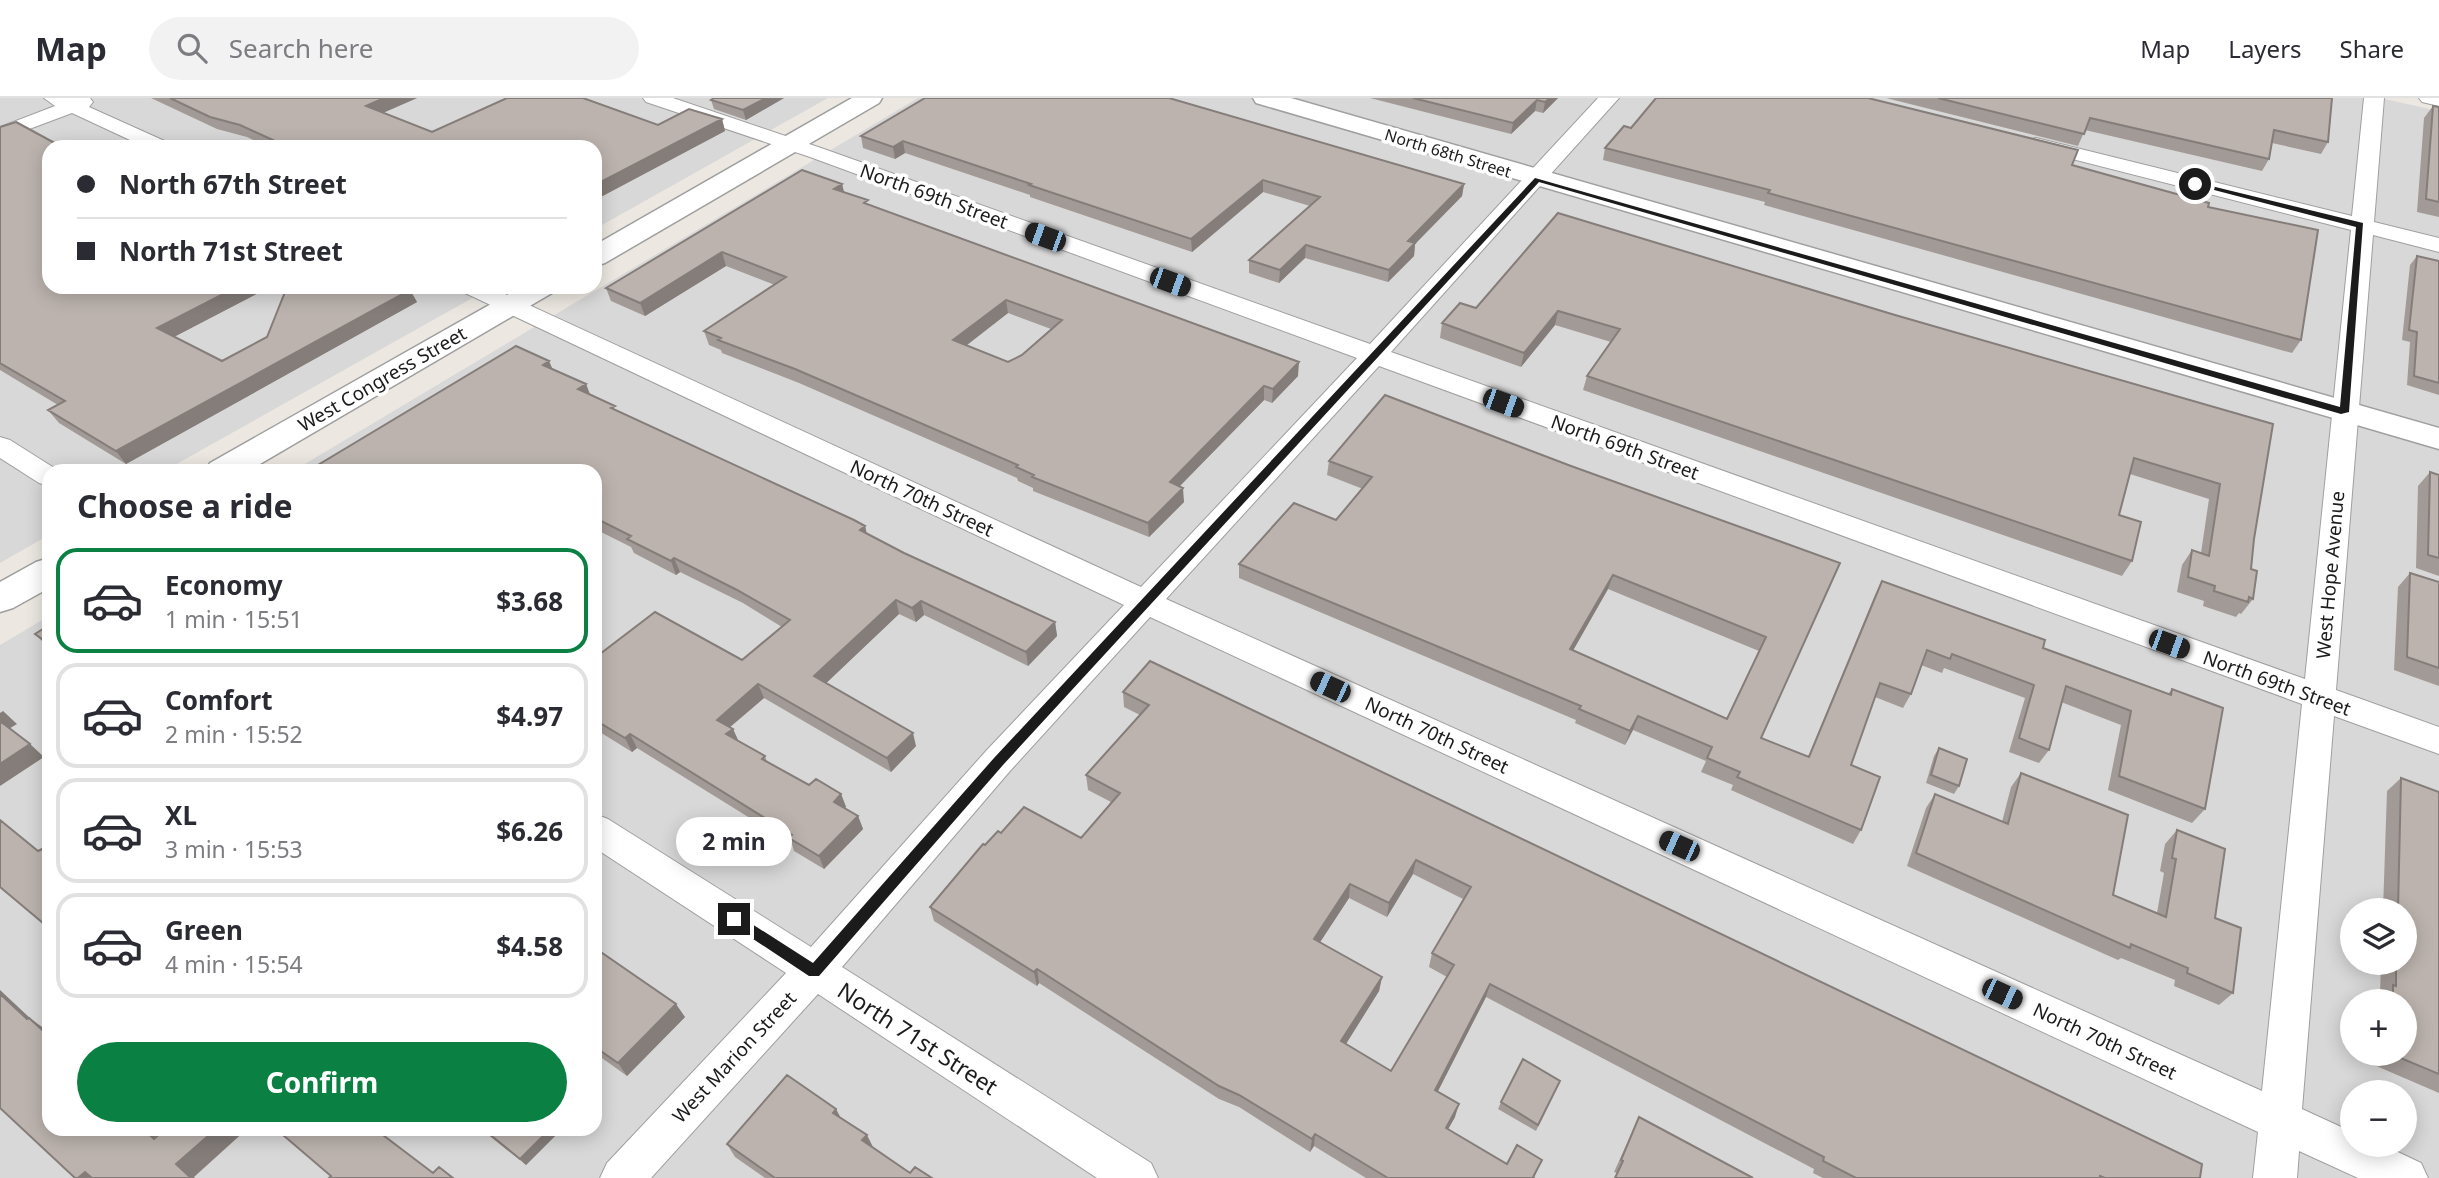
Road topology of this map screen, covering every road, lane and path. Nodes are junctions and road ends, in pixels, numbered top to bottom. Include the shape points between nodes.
1 (94, 98) edge
2 (653, 98) edge
3 (870, 98) edge
4 (1265, 98) edge
5 (1609, 98) edge
6 (2374, 98) edge
7 (2430, 98) edge
8 (2439, 100) edge
9 (63, 102) edge
10 (0, 134) edge
11 (2014, 139) edge
12 (147, 140) edge
13 (788, 145) junction
14 (1537, 179) junction
15 (2360, 225) junction
16 (2439, 245) edge
17 (602, 253) edge
18 (487, 294) edge
19 (530, 294) edge
20 (511, 305) junction
21 (1373, 356) junction
22 (2345, 412) junction
23 (2439, 439) edge
24 (0, 446) edge
25 (234, 464) edge
26 (42, 473) edge
27 (42, 574) edge
28 (0, 599) edge
29 (1145, 602) junction
30 (2319, 698) junction
31 (2439, 741) edge
32 (602, 834) edge
33 (814, 971) junction
34 (2280, 1121) junction
35 (622, 1178) edge
36 (1136, 1178) edge
37 (2275, 1178) edge
38 (2406, 1178) edge

1 - 9 street
2 - 13 street, North 69th Street
3 - 13 street
4 - 14 street, North 68th Street
5 - 14 street, West Marion Street
6 - 15 street, West Hope Avenue
7 - 8 street
9 - 10 street
9 - 12 street
11 - 15 street
13 - 17 street
13 - 21 street, North 69th Street
14 - 21 street, West Marion Street
14 - 22 street, North 68th Street
15 - 16 street
15 - 22 street, West Hope Avenue
18 - 20 street, North 70th Street
19 - 20 street, West Congress Street
20 - 25 street, West Congress Street
20 - 29 street, North 70th Street
21 - 29 street, West Marion Street
21 - 30 street, North 69th Street
22 - 23 street, North 68th Street
22 - 30 street, West Hope Avenue
24 - 26 street
27 - 28 street
29 - 33 street, West Marion Street
29 - 34 street, North 70th Street
30 - 31 street, North 69th Street
30 - 34 street, West Hope Avenue
32 - 33 street, North 71st Street
33 - 35 street, West Marion Street
33 - 36 street, North 71st Street
34 - 37 street, West Hope Avenue
34 - 38 street, North 70th Street

